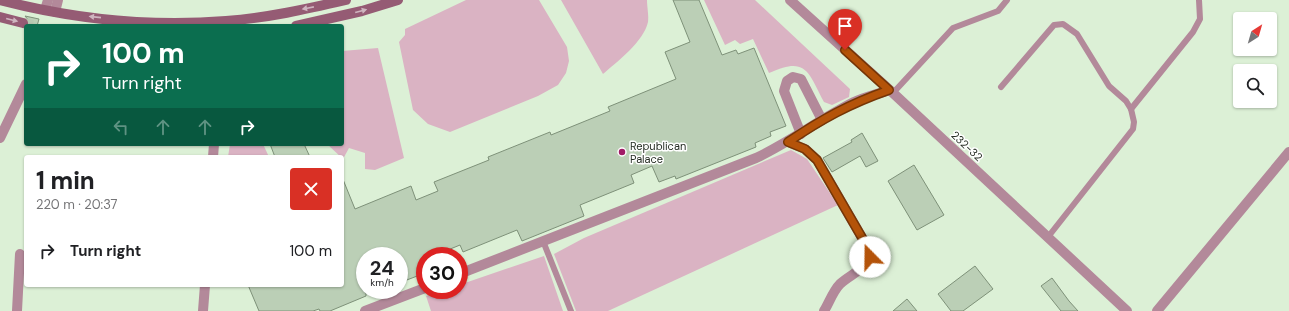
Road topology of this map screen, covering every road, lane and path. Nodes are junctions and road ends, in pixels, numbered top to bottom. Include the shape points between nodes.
1 (0, 0) edge
2 (58, 0) edge
3 (346, 0) edge
4 (398, 0) edge
5 (790, 0) edge
6 (1007, 0) edge
7 (1199, 0) edge
8 (49, 7) edge
9 (0, 17) edge
10 (23, 23) tunnel mouth
11 (305, 24) edge
12 (1001, 86) dead end
13 (24, 88) edge
14 (891, 92) junction
15 (1131, 109) junction
16 (822, 120) junction
17 (801, 134) junction
18 (0, 138) edge
19 (788, 142) junction
20 (1289, 152) edge
21 (1048, 237) junction
22 (543, 242) junction
23 (20, 254) dead end
24 (468, 271) edge
25 (205, 287) edge
26 (416, 291) edge
27 (17, 311) edge
28 (203, 311) edge
29 (365, 311) edge
30 (571, 311) edge
31 (824, 311) edge
32 (1127, 311) edge
33 (1157, 311) edge

1 - 8 main road
2 - 8 street
3 -> 8 main road via 258,17 198,22 141,21
11 -> 4 main road
5 - 14 street, 232-32
6 - 14 lane via 998,11 953,28
7 - 15 lane via 1200,19 1192,32
9 -> 10 main road
12 - 15 lane via 1054,25 1063,24 1077,34 1109,86
13 - 18 street
14 - 16 street via 856,101
14 - 21 street, 232-32
15 - 21 lane via 1133,130
16 - 17 street
16 - 17 street via 801,79 793,77 787,81 784,91
17 - 19 street
19 - 22 street via 756,158
19 - 31 street via 805,149 817,160 868,248 870,257 866,265 839,285
20 - 33 street
21 - 32 street, 232-32
22 - 24 street
22 - 30 lane
23 - 27 street
25 - 28 street
26 - 29 street

